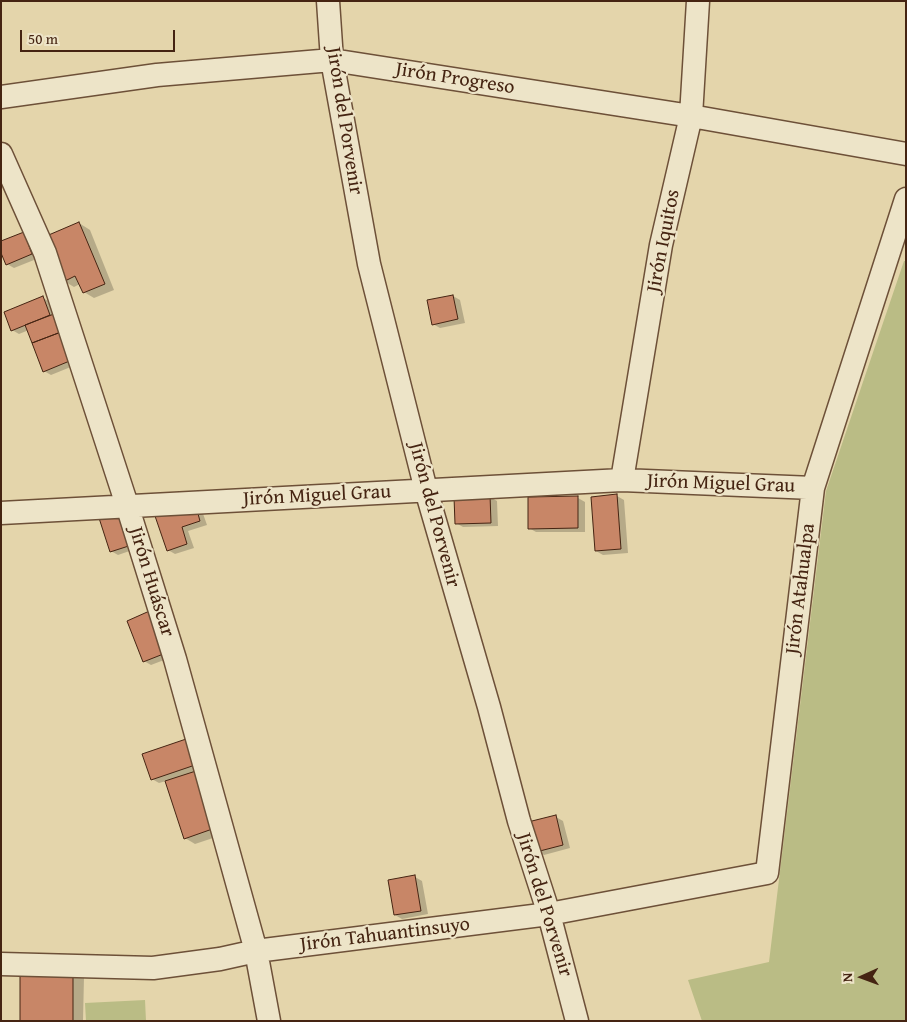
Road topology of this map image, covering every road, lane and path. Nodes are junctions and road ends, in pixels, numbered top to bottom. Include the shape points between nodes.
1 (328, 1) edge
2 (698, 1) edge
3 (332, 60) junction
4 (1, 97) edge
5 (691, 116) junction
6 (1, 154) edge
7 (906, 154) edge
8 (906, 199) edge
9 (622, 480) junction
10 (813, 488) junction
11 (426, 490) junction
12 (127, 505) junction
13 (1, 513) edge
14 (767, 873) joint
15 (549, 914) junction
16 (256, 951) junction
17 (1, 964) edge
18 (269, 1021) edge
19 (577, 1021) edge

1 - 3 street, Jirón del Porvenir
2 - 5 street, Jirón Iquitos
3 - 4 street, Jirón Progreso via 157,75
3 - 5 street, Jirón Progreso
3 - 11 street, Jirón del Porvenir via 369,264
5 - 7 street, Jirón Progreso
5 - 9 street, Jirón Iquitos via 661,245
6 - 12 street, Jirón Huáscar via 46,253
8 - 10 street, Jirón Atahualpa
9 - 10 street, Jirón Miguel Grau
9 - 11 street, Jirón Miguel Grau
10 - 14 street, Jirón Atahualpa
11 - 12 street, Jirón Miguel Grau
11 - 15 street, Jirón del Porvenir via 519,821
12 - 13 street, Jirón Miguel Grau
12 - 16 street, Jirón Huáscar via 177,668
14 - 15 street, Jirón Tahuantinsuyo
15 - 16 street, Jirón Tahuantinsuyo
15 - 19 street, Jirón del Porvenir
16 - 17 street, Jirón Tahuantinsuyo via 153,968
16 - 18 street, Jirón Huáscar

